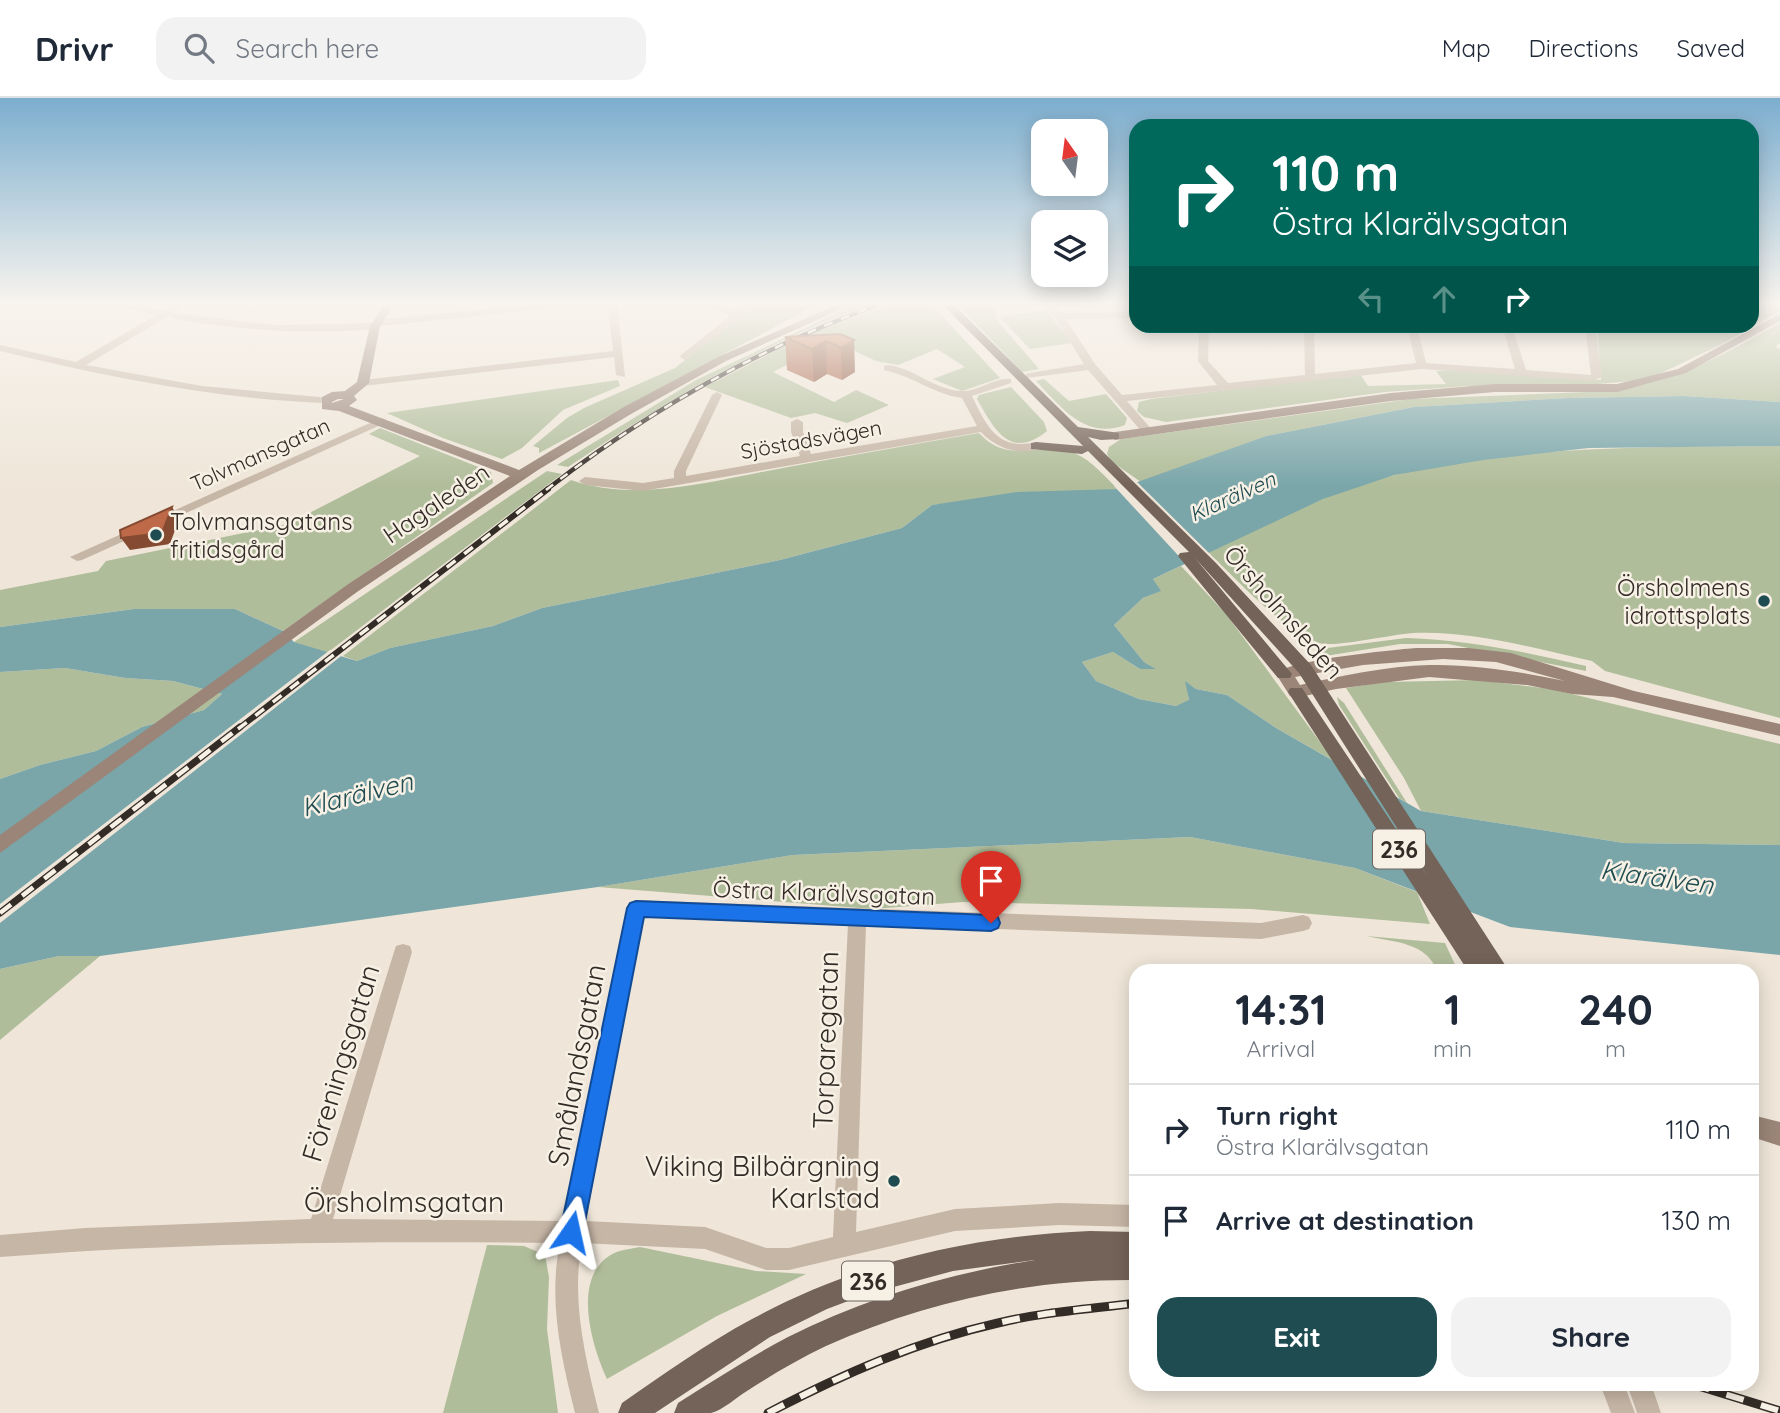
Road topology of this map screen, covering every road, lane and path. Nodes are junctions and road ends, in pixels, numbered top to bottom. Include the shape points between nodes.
1 (66, 363) edge
2 (82, 363) edge
3 (367, 363) edge
4 (531, 363) edge
5 (620, 363) edge
6 (717, 363) edge
7 (995, 363) edge
8 (1006, 363) edge
9 (1089, 363) edge
10 (1205, 363) edge
11 (1310, 363) edge
12 (1519, 363) edge
13 (1595, 363) edge
14 (1696, 363) edge
15 (77, 366) junction
16 (1091, 366) junction
17 (1422, 366) joint
18 (888, 368) dead end
19 (1521, 371) junction
20 (621, 375) dead end
21 (1030, 376) dead end
22 (1310, 376) junction
23 (1007, 381) dead end
24 (363, 383) junction
25 (1225, 387) junction
26 (717, 395) dead end
27 (966, 395) junction
28 (1121, 398) junction
29 (326, 400) joint
30 (345, 401) junction
31 (381, 421) junction
32 (797, 422) dead end
33 (1055, 424) junction
34 (982, 428) junction
35 (1072, 429) junction
36 (1147, 430) junction
37 (1115, 436) junction
38 (1036, 446) junction
39 (1082, 450) junction
40 (1101, 458) junction
41 (807, 460) junction
42 (522, 476) junction
43 (1115, 477) junction
44 (586, 481) dead end
45 (680, 482) junction
46 (77, 556) dead end
47 (1204, 567) junction
48 (1305, 669) junction
49 (1284, 674) junction
50 (1318, 687) junction
51 (1614, 691) junction
52 (1296, 692) junction
53 (1780, 730) edge
54 (0, 845) edge
55 (636, 908) joint
56 (858, 918) junction
57 (1303, 923) dead end
58 (403, 953) dead end
59 (1485, 964) edge
60 (1485, 964) edge
61 (1759, 1128) edge
62 (1780, 1134) edge
63 (1129, 1216) edge
64 (319, 1230) junction
65 (571, 1232) junction
66 (1129, 1244) edge
67 (0, 1246) edge
68 (844, 1248) junction
69 (1129, 1267) edge
70 (1615, 1391) edge
71 (1641, 1391) edge
72 (587, 1413) edge
73 (632, 1413) edge
74 (688, 1413) edge
75 (1623, 1413) edge
76 (1649, 1413) edge

1 - 15 street
2 - 15 street
3 - 24 street
4 - 24 street
5 - 20 street
6 - 42 street, Hagaleden
7 - 33 main road, Örsholmsleden / 236
8 - 35 main road, Örsholmsleden / 236
9 - 16 street
10 - 25 street
11 - 22 street
12 - 19 street
13 - 19 street via 1597,377
14 - 36 street via 1617,388 1495,388 1391,397
15 - 29 street via 199,390
16 - 21 street
16 - 28 street
17 - 19 street
17 - 22 street
18 - 27 street via 948,393
22 - 25 street
23 - 27 street
24 - 30 street
25 - 28 street
26 - 45 street via 680,471
27 - 34 street
28 - 36 street
29 - 30 street via 336,395
30 - 31 street
31 - 42 street
31 - 46 street, Tolvmansgatan
32 - 41 street
33 - 38 main road via 1054,435
33 - 39 main road, Örsholmsleden / 236
34 - 38 street via 1000,444
34 - 41 street, Sjöstadsvägen
35 - 37 main road
35 - 40 main road, Örsholmsleden / 236
36 - 37 street
37 - 40 main road via 1104,446
38 - 39 main road
39 - 43 main road, Örsholmsleden / 236
40 - 43 main road, Örsholmsleden / 236
41 - 45 street, Sjöstadsvägen
42 - 54 street, Hagaleden via 336,601
43 - 47 main road, Örsholmsleden / 236
44 - 45 street, Sjöstadsvägen via 643,487
47 - 48 main road, Örsholmsleden / 236
47 - 49 main road, Örsholmsleden / 236
48 - 49 street
48 - 50 main road, Örsholmsleden / 236
48 - 51 street via 1415,653 1496,657 1555,670
49 - 52 street, Örsholmsleden / 236
50 - 51 street via 1429,671
50 - 52 street
50 - 59 main road, Örsholmsleden / 236
51 - 53 street
52 - 60 main road, Örsholmsleden / 236
55 - 56 street, Östra Klarälvsgatan
55 - 65 street, Smålandsgatan
56 - 57 street, Östra Klarälvsgatan via 1256,930
56 - 68 street, Torparegatan
58 - 64 street, Föreningsgatan
61 - 62 street
63 - 68 street, Örsholmsgatan via 955,1220
64 - 65 street, Örsholmsgatan
64 - 67 street, Örsholmsgatan
65 - 68 street, Örsholmsgatan via 705,1238 766,1259
65 - 72 street, Smålandsgatan via 566,1302 570,1344
66 - 73 main road, 236 via 1026,1247 883,1276 779,1318
69 - 74 main road, 236 via 1033,1272 893,1307 791,1351
70 - 75 street
71 - 76 street

